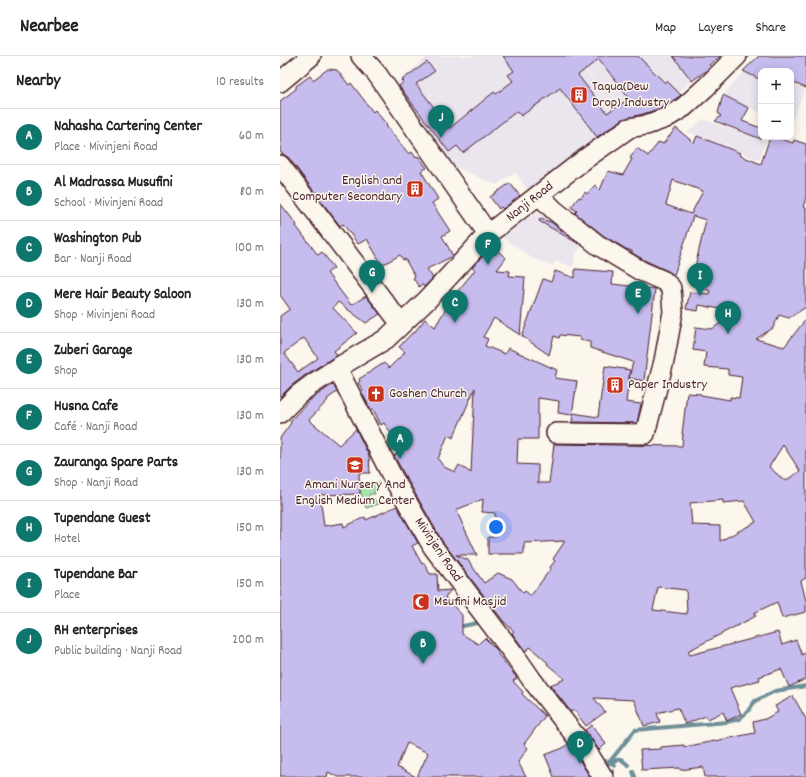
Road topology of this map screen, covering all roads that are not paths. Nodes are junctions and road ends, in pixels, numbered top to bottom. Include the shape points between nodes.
1 (311, 56) edge
2 (362, 56) edge
3 (737, 56) edge
4 (280, 82) edge
5 (280, 165) edge
6 (539, 195) junction
7 (488, 234) junction
8 (401, 324) junction
9 (337, 368) junction
10 (280, 412) edge
11 (556, 433) dead end
12 (603, 777) edge

1 - 4 street
2 - 7 street
3 - 6 street, Nanji Road via 684,107 666,118 629,128
5 - 8 street
6 - 7 street, Nanji Road
6 - 11 street via 598,245 641,271 664,281 671,288 673,312 664,361 645,434
7 - 8 street, Nanji Road via 427,300
8 - 9 street, Nanji Road via 386,339
9 - 10 street via 299,394
9 - 12 street, Mivinjeni Road via 392,476 433,547 584,747

